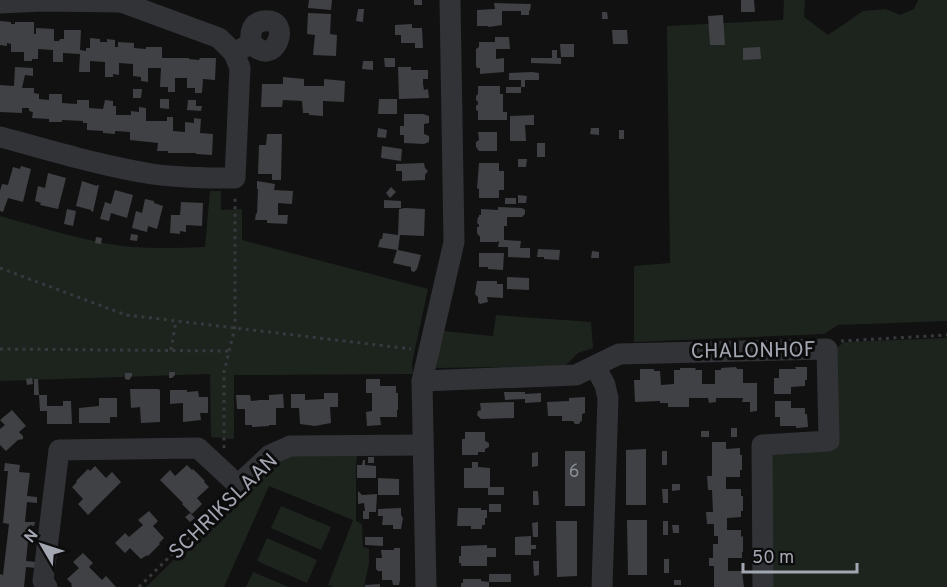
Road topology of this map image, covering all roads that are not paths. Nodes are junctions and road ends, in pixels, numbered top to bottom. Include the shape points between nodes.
1 (450, 0) edge
2 (121, 1) edge
3 (0, 3) edge
4 (0, 137) edge
5 (595, 366) junction
6 (422, 381) junction
7 (423, 445) junction
8 (47, 587) edge
9 (426, 587) edge
10 (602, 587) edge
11 (763, 587) edge

1 - 6 street via 454,242
2 - 3 street
2 - 4 street via 243,48 235,178 151,174
5 - 6 street, CHALONHOF via 576,375
5 - 10 street via 608,398
5 - 11 street, CHALONHOF via 619,354 827,349 830,441 762,445
6 - 7 street
7 - 8 street, SCHRIKSLAAN via 290,446 270,455 238,485 198,448 59,450 43,581
7 - 9 street

